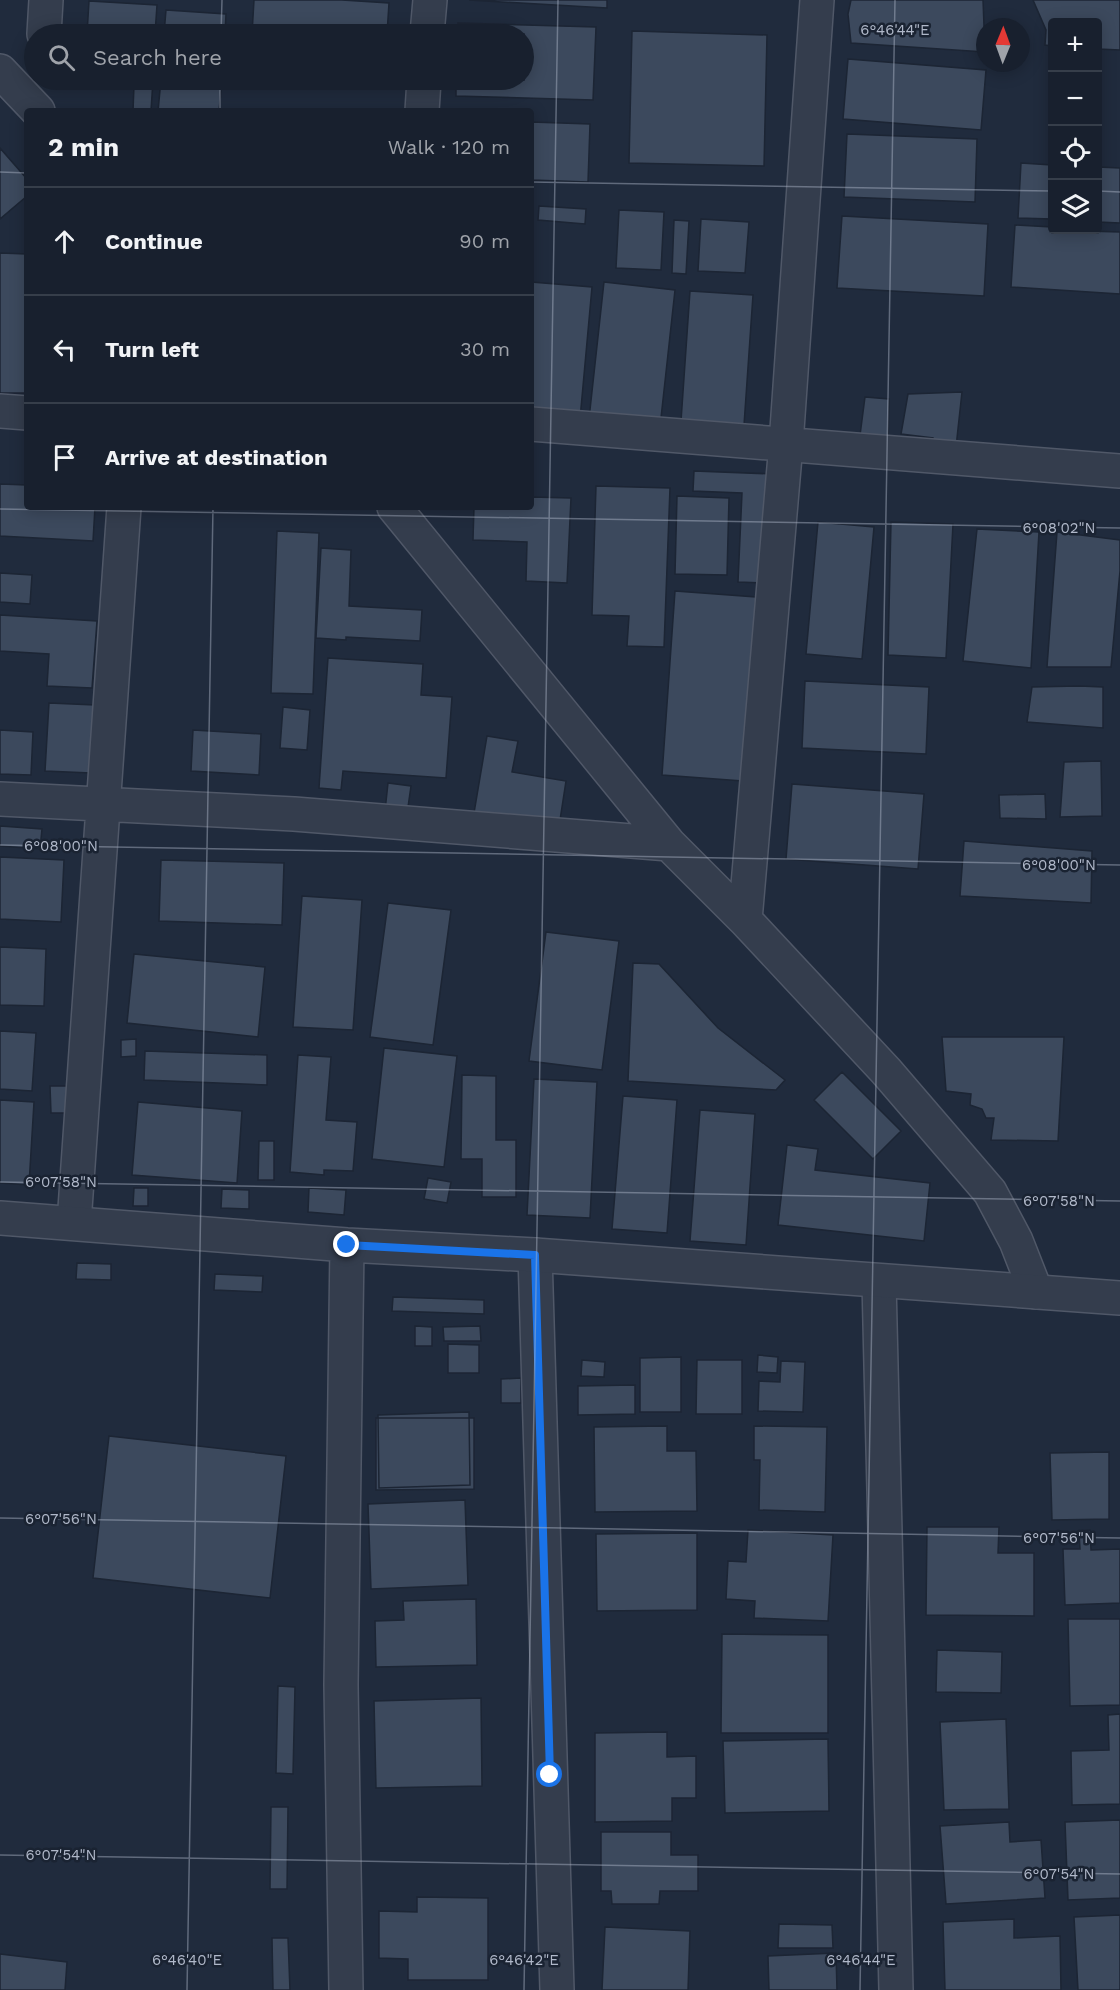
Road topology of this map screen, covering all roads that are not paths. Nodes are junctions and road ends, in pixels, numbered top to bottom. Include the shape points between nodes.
1 (46, 0) edge
2 (430, 0) edge
3 (817, 0) edge
4 (45, 24) edge
5 (428, 24) edge
6 (0, 71) edge
7 (24, 89) edge
8 (25, 90) edge
9 (423, 90) edge
10 (38, 100) edge
11 (422, 108) edge
12 (0, 411) edge
13 (24, 413) edge
14 (534, 424) edge
15 (786, 444) junction
16 (1120, 471) edge
17 (124, 510) edge
18 (396, 510) edge
19 (0, 799) edge
20 (104, 804) junction
21 (669, 844) junction
22 (744, 920) junction
23 (0, 1218) edge
24 (74, 1224) junction
25 (347, 1245) junction
26 (535, 1255) junction
27 (879, 1282) junction
28 (1036, 1292) junction
29 (1120, 1299) edge
30 (346, 1990) edge
31 (557, 1990) edge
32 (896, 1990) edge

1 - 4 street
2 - 5 street
3 - 15 street
6 - 7 street
8 - 10 street
9 - 11 street
12 - 13 street
14 - 15 street
15 - 16 street
15 - 22 street
17 - 20 street
18 - 21 street
19 - 20 street
20 - 21 street via 294,814
20 - 24 street
21 - 22 street
22 - 28 street via 886,1071 990,1192 1016,1240
23 - 24 street
24 - 25 street
25 - 26 street
25 - 30 street via 341,1685
26 - 27 street
26 - 31 street
27 - 28 street
27 - 32 street
28 - 29 street

